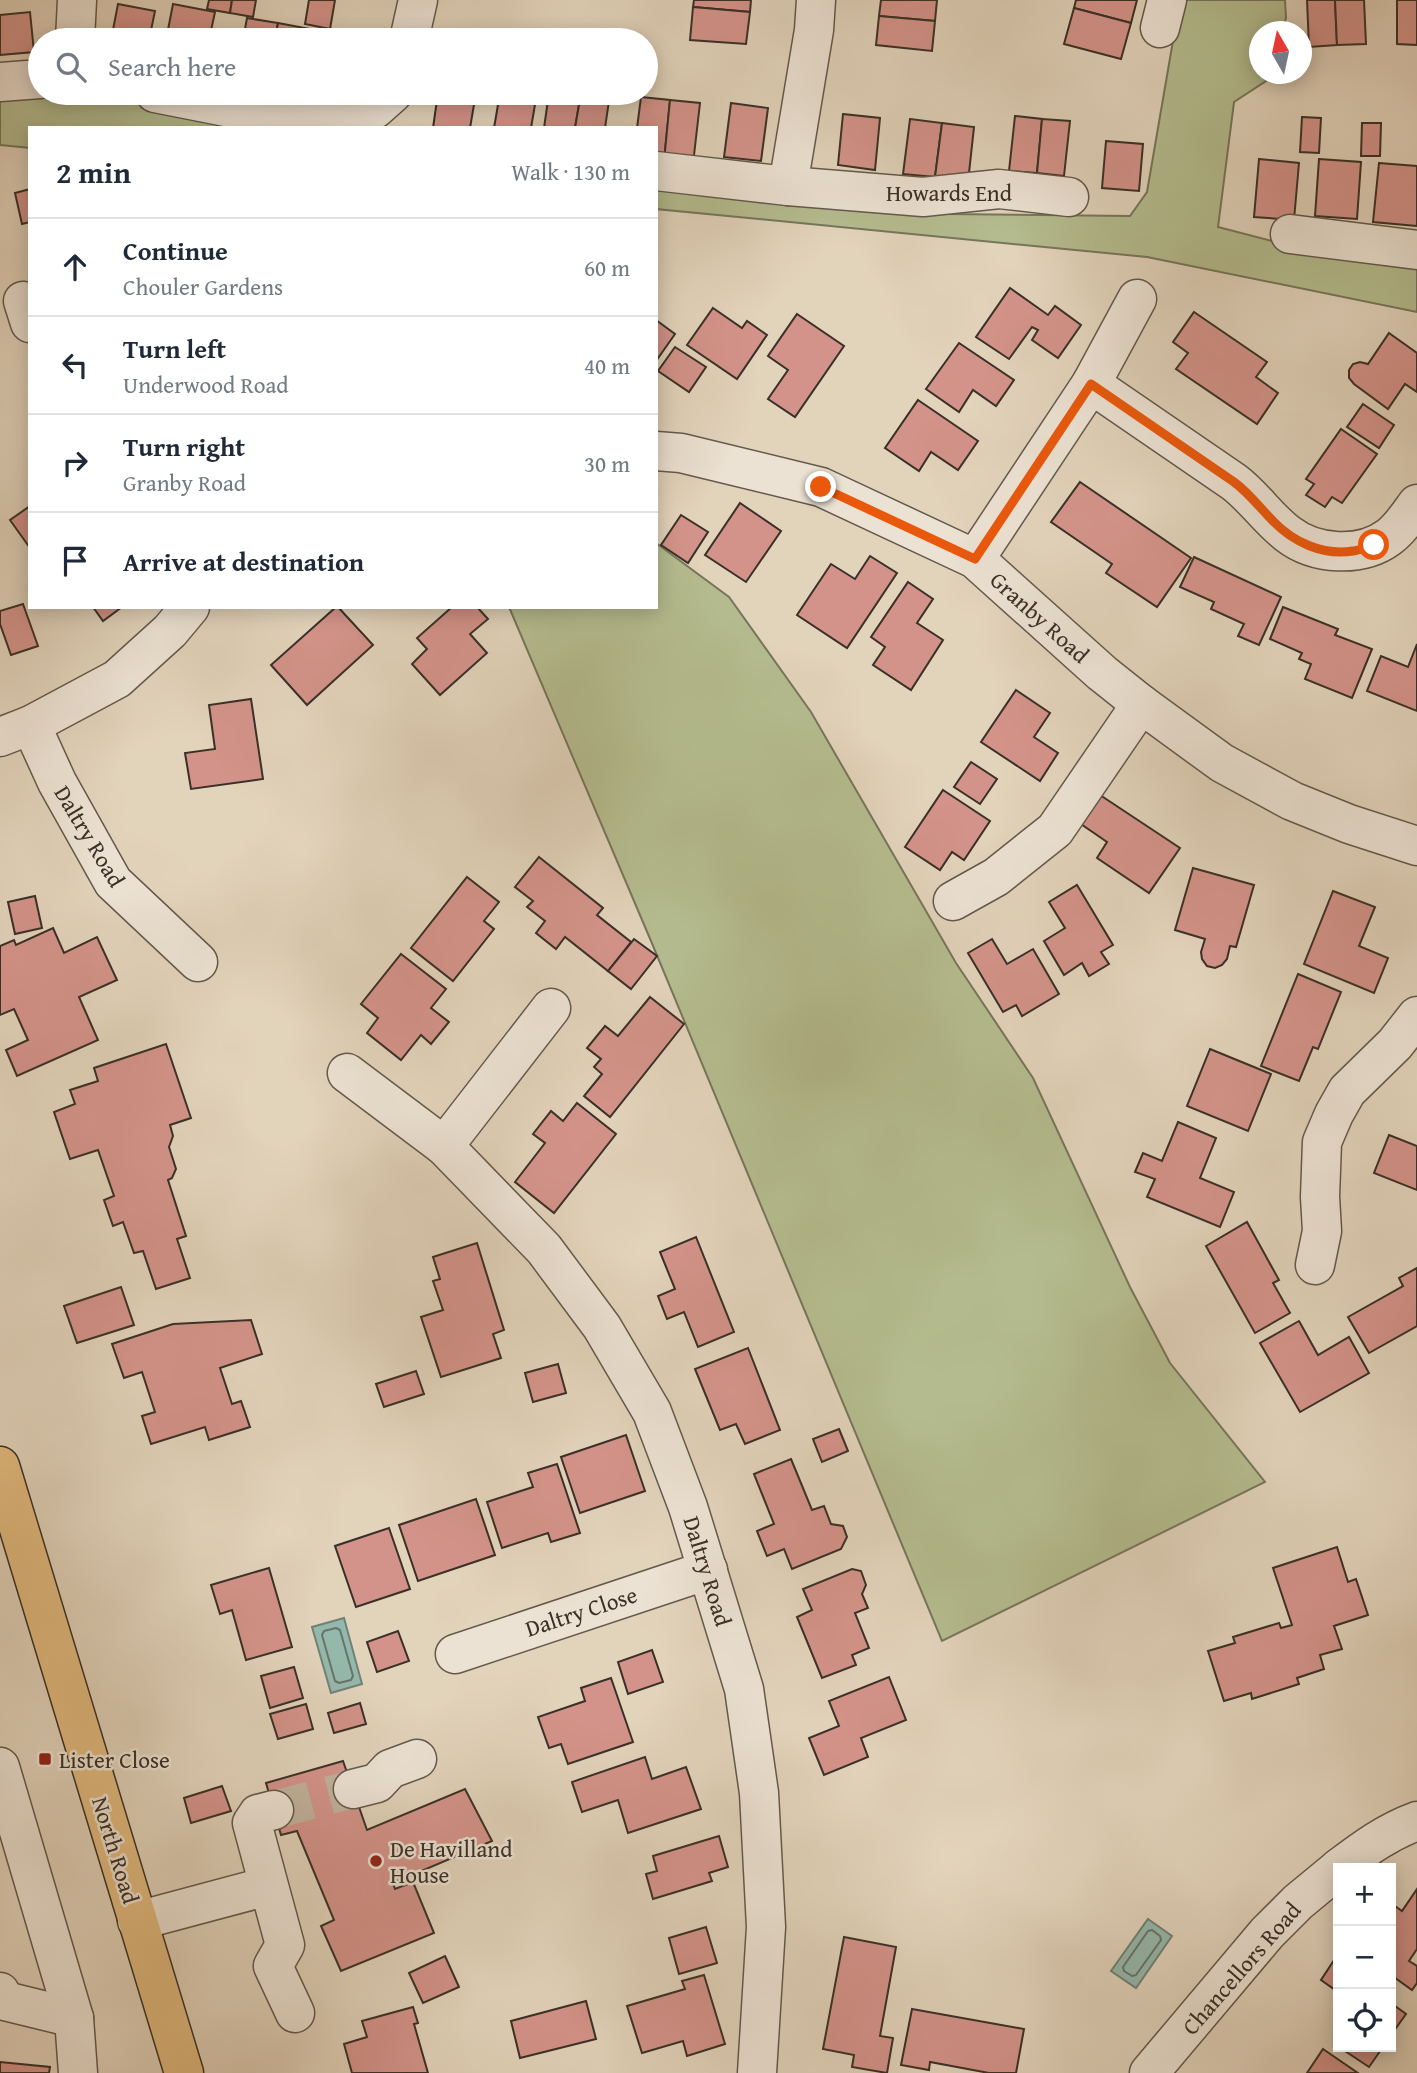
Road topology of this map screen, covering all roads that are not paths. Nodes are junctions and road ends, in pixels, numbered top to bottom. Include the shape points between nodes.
1 (77, 0) edge
2 (418, 0) edge
3 (816, 0) edge
4 (76, 28) edge
5 (412, 28) edge
6 (28, 80) edge
7 (0, 82) edge
8 (216, 105) edge
9 (380, 105) edge
10 (658, 172) edge
11 (788, 186) junction
12 (1069, 197) dead end
13 (1290, 234) dead end
14 (1417, 250) edge
15 (1136, 299) dead end
16 (1091, 384) junction
17 (658, 451) edge
18 (1417, 504) edge
19 (975, 559) junction
20 (188, 609) edge
21 (1140, 704) junction
22 (16, 731) edge
23 (1417, 846) edge
24 (953, 901) dead end
25 (198, 962) dead end
26 (551, 1008) dead end
27 (1417, 1016) edge
28 (347, 1073) dead end
29 (444, 1146) junction
30 (1315, 1265) dead end
31 (0, 1466) edge
32 (8, 1522) edge
33 (708, 1570) junction
34 (455, 1654) dead end
35 (417, 1759) dead end
36 (1, 1784) edge
37 (353, 1789) tunnel mouth
38 (274, 1810) tunnel mouth
39 (1417, 1821) edge
40 (1345, 1863) edge
41 (1333, 1872) edge
42 (268, 1886) junction
43 (138, 1921) junction
44 (0, 1992) edge
45 (295, 2013) dead end
46 (74, 2018) junction
47 (78, 2073) edge
48 (184, 2073) edge
49 (757, 2073) edge
50 (1149, 2073) edge

1 - 4 street
2 - 5 street
3 - 11 street
6 - 7 street
8 - 9 street via 345,121
10 - 11 street, Howards End
11 - 12 street, Howards End via 923,197 999,189
13 - 14 street
15 - 16 street
16 - 18 street via 1234,482 1299,542 1334,551 1374,545 1390,537
16 - 19 street
17 - 19 street, Granby Road via 821,487
19 - 21 street, Granby Road
20 - 22 street via 117,679
21 - 23 street, Granby Road via 1222,763 1292,801
21 - 24 street via 1055,830 996,877
22 - 25 street, Daltry Road via 57,782 113,882
26 - 29 street
27 - 30 street via 1347,1091 1322,1142 1322,1231
28 - 29 street, Daltry Road
29 - 33 street, Daltry Road via 544,1250 602,1327 652,1412
31 - 32 main road, North Road
32 - 43 main road, North Road
33 - 34 street, Daltry Close
33 - 49 street, Daltry Road via 744,1689 759,1793 766,1927
35 - 37 street via 390,1769 377,1783
36 - 46 street
38 - 42 street via 258,1814 252,1823
39 - 40 street, Chancellors Road via 1377,1840
41 - 50 street, Chancellors Road via 1267,1933
42 - 43 street
42 - 45 street via 285,1945 273,1965
43 - 48 main road, North Road
44 - 46 street via 5,2001
46 - 47 street

